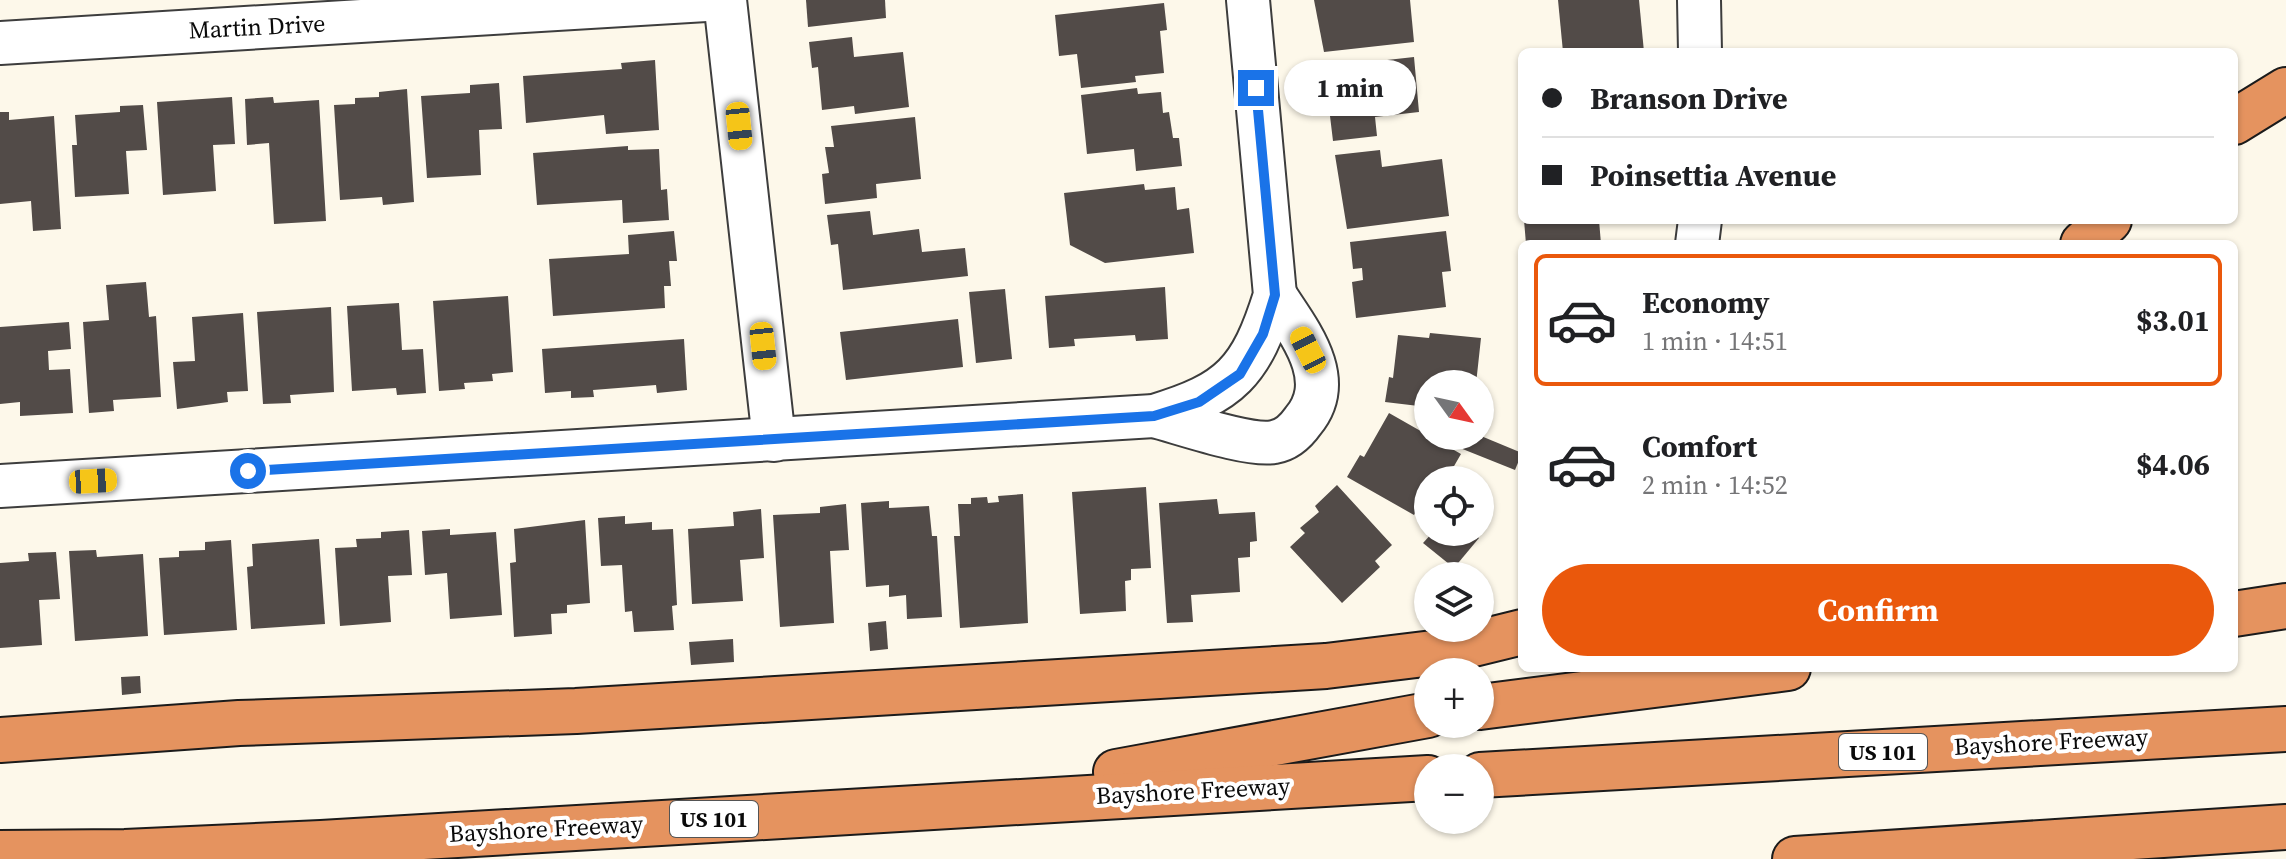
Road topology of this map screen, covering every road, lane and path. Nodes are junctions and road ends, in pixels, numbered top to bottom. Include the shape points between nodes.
1 (706, 0) edge
2 (725, 0) edge
3 (1248, 0) edge
4 (1699, 0) edge
5 (0, 43) edge
6 (1700, 48) edge
7 (2286, 90) edge
8 (2238, 120) edge
9 (2105, 224) edge
10 (2087, 240) edge
11 (1275, 295) junction
12 (1154, 416) junction
13 (774, 440) junction
14 (0, 486) edge
15 (2286, 606) edge
16 (2238, 613) edge
17 (1518, 633) edge
18 (1756, 672) edge
19 (1494, 705) edge
20 (1414, 718) edge
21 (2286, 729) edge
22 (0, 740) edge
23 (1494, 774) edge
24 (1414, 779) edge
25 (940, 805) junction
26 (2286, 827) edge
27 (0, 853) edge
28 (1795, 859) edge

1 - 5 street, Martin Drive
2 - 13 street
3 - 11 street
4 - 6 street
7 - 8 highway
9 - 10 highway
11 - 12 street via 1263,334 1240,374 1199,402
11 - 12 street via 1317,368 1318,389 1310,413 1294,432 1274,442 1254,441
12 - 13 street
13 - 14 street
15 - 16 highway
17 - 22 highway via 1441,652 1326,666
18 - 19 highway
20 - 25 highway
21 - 23 highway, Bayshore Freeway / US 101
24 - 25 highway, Bayshore Freeway / US 101
25 - 27 highway, Bayshore Freeway / US 101 via 321,843
26 - 28 highway

